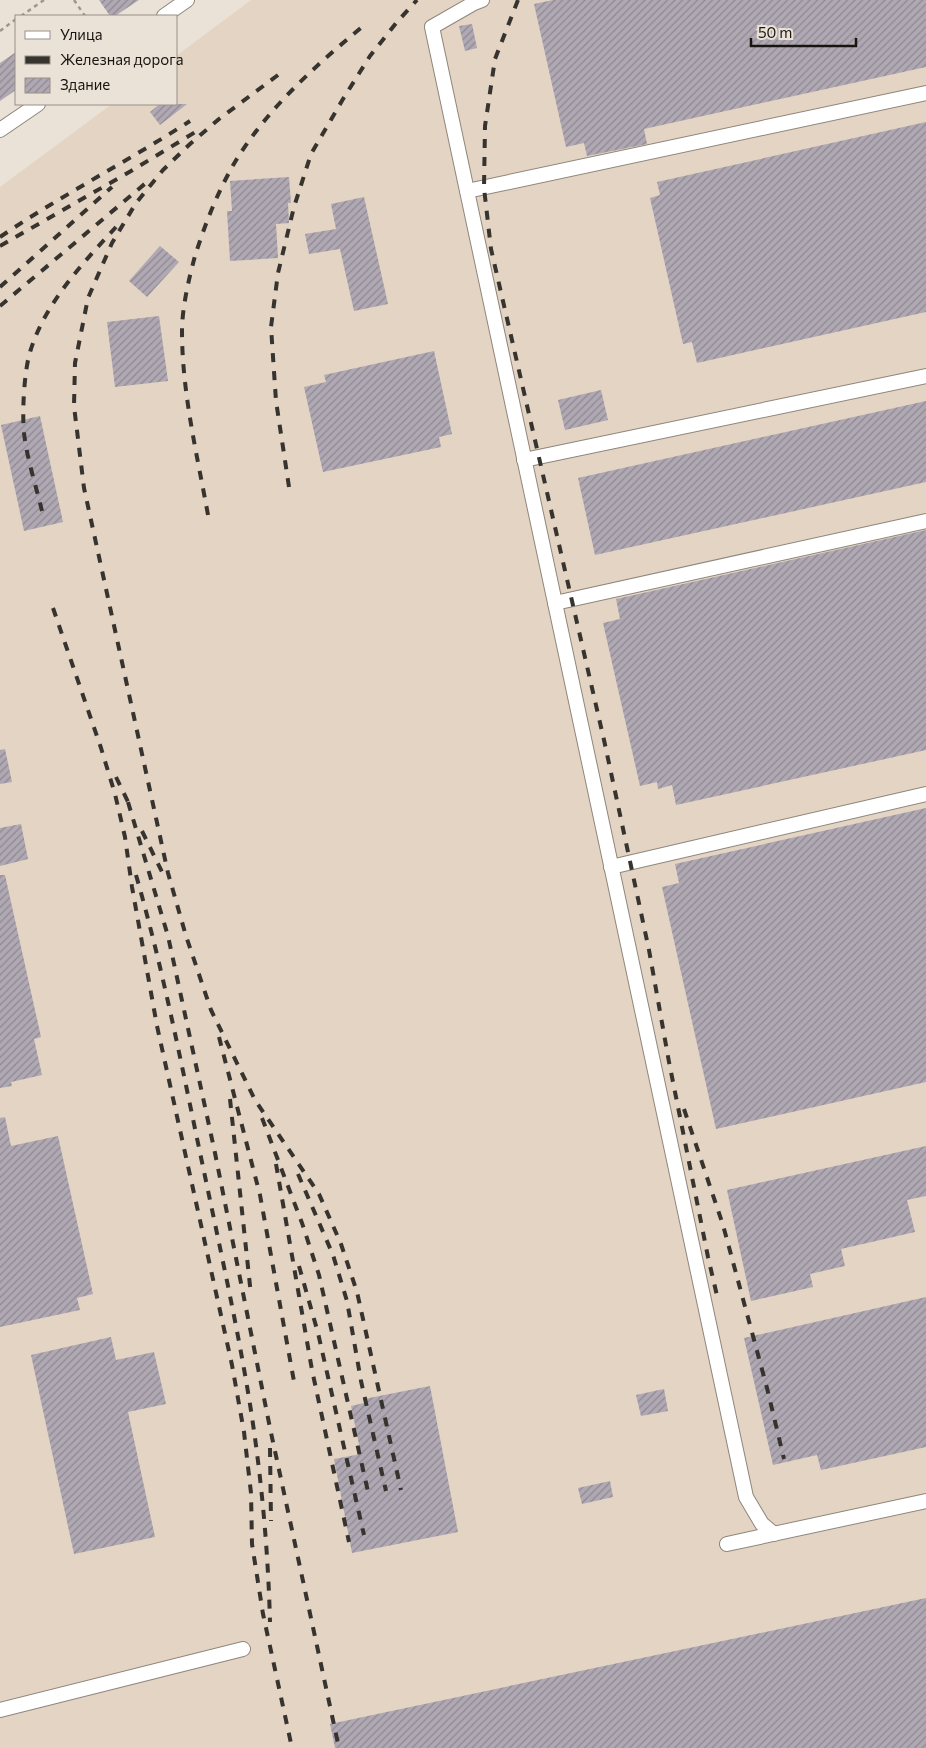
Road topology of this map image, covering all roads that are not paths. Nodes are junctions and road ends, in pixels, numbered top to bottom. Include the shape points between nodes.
1 (187, 0) edge
2 (482, 0) edge
3 (165, 15) edge
4 (926, 93) edge
5 (37, 105) edge
6 (0, 130) edge
7 (467, 191) junction
8 (926, 376) edge
9 (524, 460) junction
10 (926, 521) edge
11 (555, 603) junction
12 (926, 794) edge
13 (611, 867) junction
14 (926, 1501) edge
15 (774, 1534) junction
16 (728, 1544) dead end
17 (243, 1649) dead end
18 (0, 1710) edge

1 - 3 lane
2 - 7 lane via 432,27
4 - 7 lane
5 - 6 lane
7 - 9 lane
8 - 9 lane
9 - 11 lane
10 - 11 lane
11 - 13 lane
12 - 13 lane
13 - 15 lane via 746,1497 762,1524
14 - 15 lane
15 - 16 lane
17 - 18 lane

